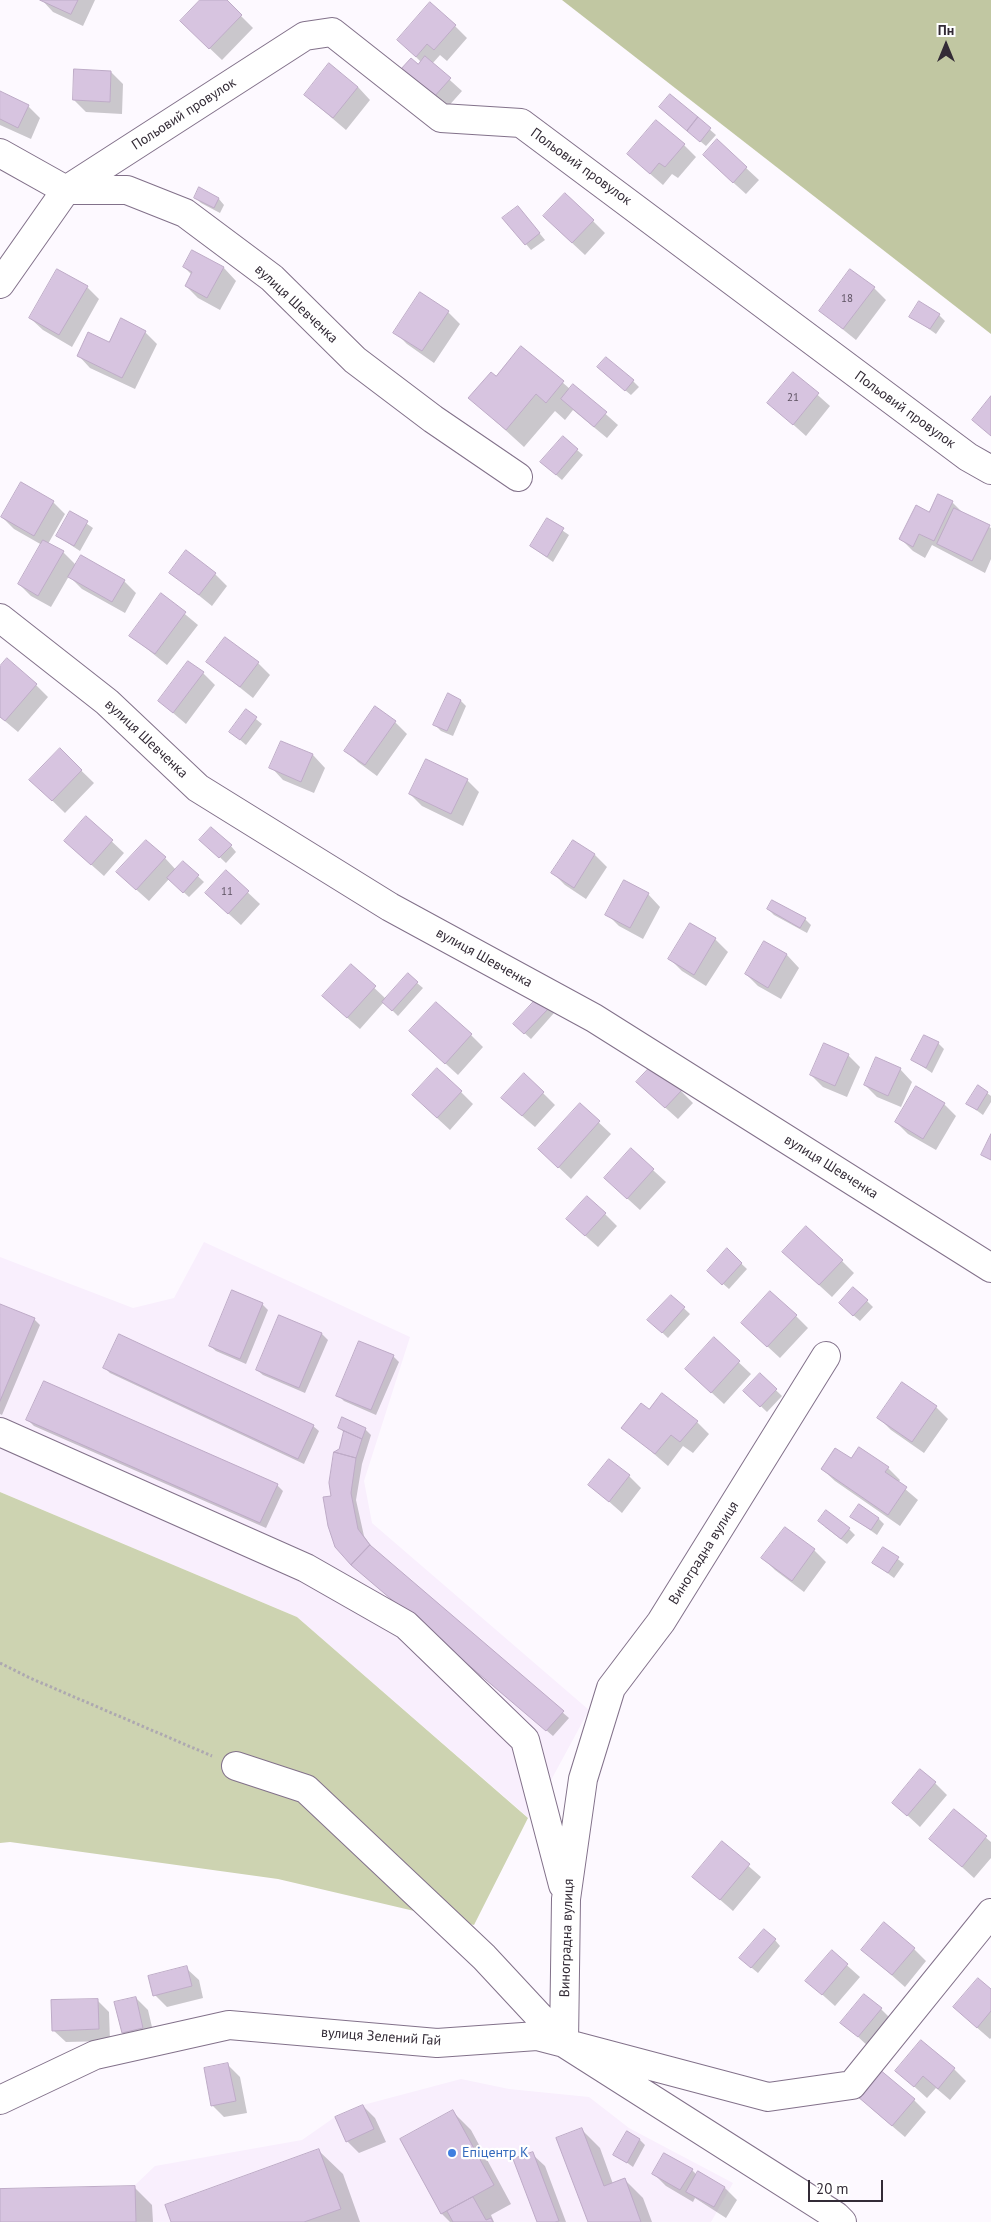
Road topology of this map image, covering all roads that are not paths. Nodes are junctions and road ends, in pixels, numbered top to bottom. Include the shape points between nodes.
1 (0, 153) edge
2 (66, 190) junction
3 (0, 284) edge
4 (991, 470) edge
5 (518, 477) dead end
6 (0, 618) edge
7 (991, 1268) edge
8 (826, 1356) dead end
9 (0, 1432) edge
10 (236, 1766) road end
11 (566, 1898) junction
12 (991, 1913) edge
13 (564, 2043) junction
14 (0, 2100) edge
15 (842, 2222) edge

1 - 2 street, вулиця Шевченка
2 - 3 street, Польовий провулок
2 - 4 street, Польовий провулок via 305,36 332,32 441,118 522,123 804,336 968,457
2 - 5 street, вулиця Шевченка via 127,190 185,213 272,278 355,360
6 - 7 street, вулиця Шевченка via 107,702 198,788 390,906 594,1018
8 - 11 street, Виноградна вулиця via 661,1622 612,1688 583,1780
9 - 11 street via 306,1568 406,1625 525,1740
10 - 13 street via 306,1789 484,1957
11 - 13 street, Виноградна вулиця
12 - 13 street via 852,2085 768,2097
13 - 14 street, вулиця Зелений Гай via 537,2036 437,2043 230,2026 95,2054
13 - 15 street, вулиця Зелений Гай

